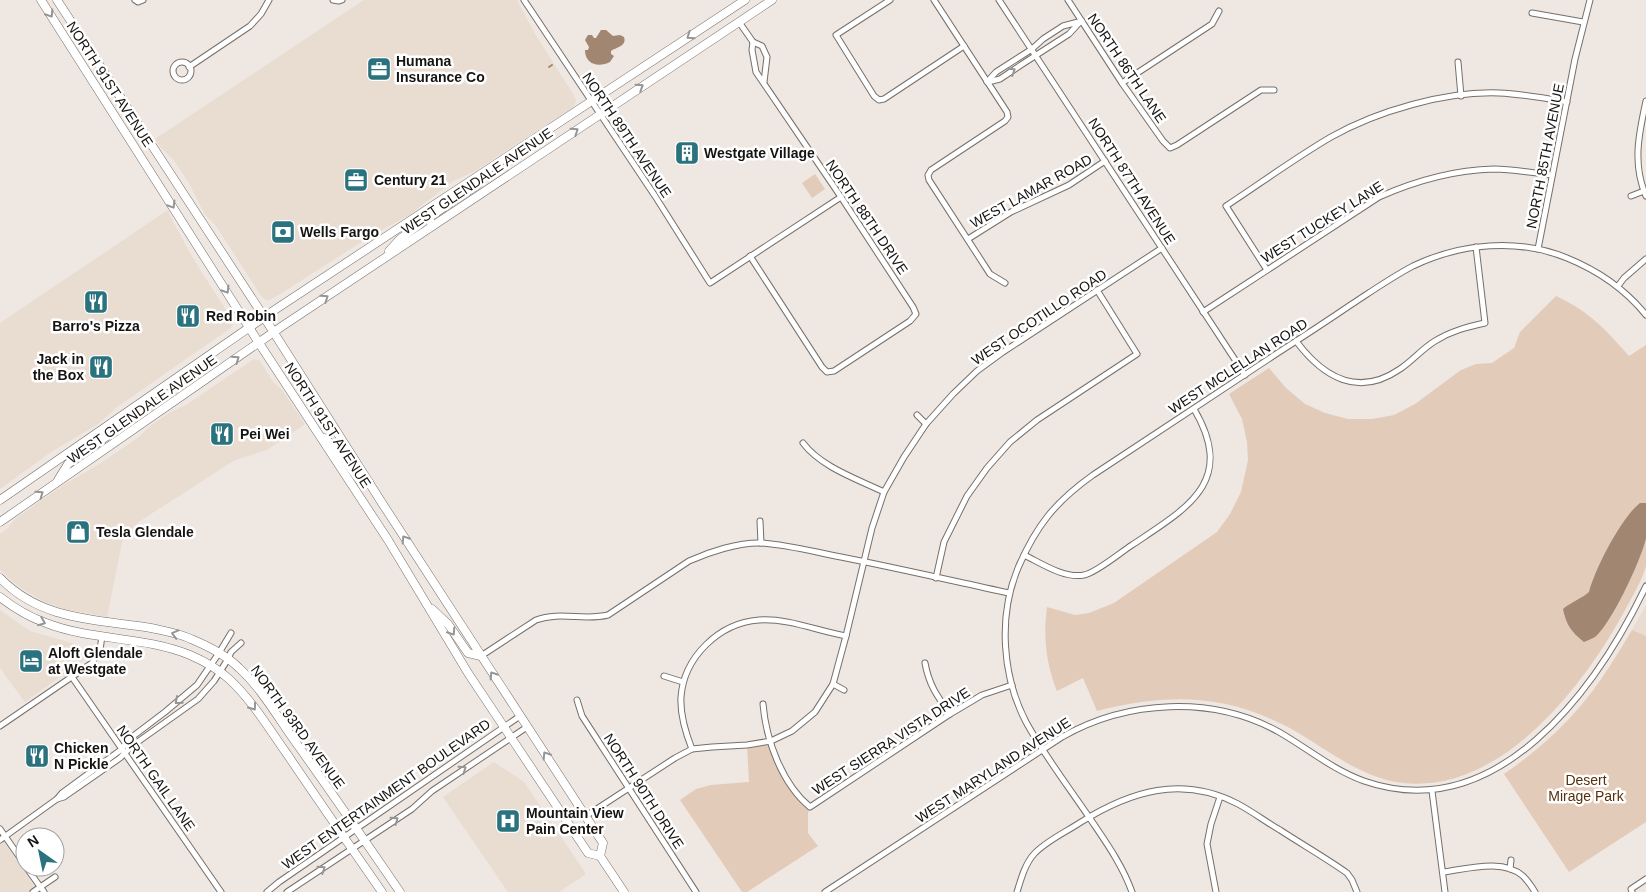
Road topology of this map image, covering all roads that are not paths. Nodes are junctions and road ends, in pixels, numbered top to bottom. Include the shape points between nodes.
1 (41, 0) edge
2 (57, 0) edge
3 (269, 0) edge
4 (333, 0) edge
5 (342, 0) edge
6 (524, 0) edge
7 (745, 0) edge
8 (772, 0) edge
9 (890, 0) edge
10 (934, 0) edge
11 (999, 0) edge
12 (1068, 0) edge
13 (1590, 0) edge
14 (731, 9) junction
15 (1219, 11) dead end
16 (1532, 13) dead end
17 (1082, 20) junction
18 (739, 22) junction
19 (1583, 22) junction
20 (1057, 30) junction
21 (1062, 38) junction
22 (754, 42) junction
23 (964, 46) junction
24 (1032, 49) junction
25 (1036, 56) junction
26 (767, 57) junction
27 (755, 58) junction
28 (1458, 62) dead end
29 (189, 66) dead end
30 (987, 82) junction
31 (764, 83) junction
32 (1122, 83) junction
33 (1274, 90) dead end
34 (1461, 96) junction
35 (1646, 101) edge
36 (592, 102) junction
37 (1567, 102) junction
38 (600, 114) junction
39 (160, 158) junction
40 (1105, 161) junction
41 (147, 165) junction
42 (1552, 175) junction
43 (478, 177) junction
44 (1645, 193) edge
45 (1631, 196) dead end
46 (841, 197) junction
47 (425, 212) junction
48 (432, 226) junction
49 (968, 239) junction
50 (1476, 247) junction
51 (1162, 248) junction
52 (1538, 249) junction
53 (750, 256) junction
54 (383, 259) junction
55 (1646, 259) edge
56 (1267, 270) junction
57 (1005, 283) dead end
58 (1618, 286) junction
59 (1097, 290) junction
60 (1203, 312) junction
61 (1646, 316) edge
62 (264, 317) junction
63 (249, 328) junction
64 (274, 332) junction
65 (1296, 341) junction
66 (259, 343) junction
67 (1245, 375) junction
68 (1194, 409) junction
69 (917, 415) dead end
70 (113, 422) junction
71 (926, 424) junction
72 (318, 433) junction
73 (803, 444) dead end
74 (369, 482) junction
75 (56, 483) junction
76 (884, 492) junction
77 (0, 500) edge
78 (760, 521) dead end
79 (0, 522) edge
80 (761, 543) junction
81 (1024, 555) junction
82 (863, 561) junction
83 (0, 578) edge
84 (936, 578) junction
85 (1646, 586) edge
86 (1009, 594) junction
87 (0, 597) edge
88 (425, 602) junction
89 (231, 633) dead end
90 (102, 636) junction
91 (846, 636) junction
92 (241, 643) dead end
93 (219, 653) junction
94 (481, 656) junction
95 (228, 659) junction
96 (925, 663) dead end
97 (211, 666) junction
98 (220, 671) junction
99 (664, 676) dead end
100 (72, 677) junction
101 (683, 682) junction
102 (833, 684) junction
103 (1012, 685) junction
104 (844, 690) dead end
105 (577, 700) dead end
106 (764, 704) dead end
107 (950, 714) junction
108 (520, 716) junction
109 (0, 726) edge
110 (504, 726) junction
111 (527, 727) junction
112 (511, 737) junction
113 (772, 741) junction
114 (122, 748) junction
115 (1043, 748) junction
116 (692, 749) junction
117 (125, 754) junction
118 (628, 789) junction
119 (1432, 790) junction
120 (1220, 797) junction
121 (56, 800) junction
122 (586, 816) junction
123 (1089, 817) junction
124 (0, 829) edge
125 (356, 829) junction
126 (344, 837) junction
127 (2, 838) edge
128 (365, 841) junction
129 (352, 848) junction
130 (15, 853) edge
131 (600, 856) junction
132 (1511, 860) dead end
133 (1510, 869) junction
134 (1443, 872) junction
135 (33, 877) edge
136 (56, 877) dead end
137 (1646, 879) edge
138 (42, 890) edge
139 (1632, 891) edge
140 (34, 892) edge
141 (221, 892) edge
142 (267, 892) edge
143 (287, 892) edge
144 (382, 892) edge
145 (400, 892) edge
146 (624, 892) edge
147 (696, 892) edge
148 (825, 892) edge
149 (1017, 892) edge
150 (1132, 892) edge
151 (1216, 892) edge
152 (1357, 892) edge
153 (1445, 892) edge
154 (1535, 892) edge

1 -> 41 main road, NORTH 91ST AVENUE
2 - 39 main road, NORTH 91ST AVENUE
3 - 29 street via 250,26
4 - 5 street
6 - 36 street, NORTH 89TH AVENUE
7 - 14 main road, WEST GLENDALE AVENUE
8 - 18 main road, WEST GLENDALE AVENUE
9 - 23 street via 836,35 878,100
10 - 23 street
11 - 24 street, NORTH 87TH AVENUE
12 - 17 street, NORTH 86TH LANE
13 - 19 street, NORTH 85TH AVENUE
14 - 18 main road
14 -> 36 main road, WEST GLENDALE AVENUE
15 - 32 street via 1212,24
16 - 19 street
17 - 20 street
17 - 21 street
17 - 32 street, NORTH 86TH LANE
18 - 22 street
38 -> 18 main road, WEST GLENDALE AVENUE
19 - 37 street, NORTH 85TH AVENUE
20 - 21 street
20 - 24 street
21 - 25 street
22 - 26 street via 762,46
22 - 27 street, NORTH 88TH DRIVE
23 - 30 street
24 - 25 street, NORTH 87TH AVENUE
24 - 30 street via 996,72
30 -> 25 street via 1000,79
25 - 40 street, NORTH 87TH AVENUE
26 - 27 street
26 - 31 street
27 - 31 street, NORTH 88TH DRIVE via 756,72
28 - 34 street
30 - 49 street via 1008,117 928,175
31 - 46 street, NORTH 88TH DRIVE
32 - 33 street, NORTH 86TH LANE via 1170,148 1260,90
34 - 37 street via 1498,93
34 - 56 street via 1412,105 1345,130 1226,206
35 - 44 street via 1637,153
36 - 38 street, NORTH 89TH AVENUE
36 - 43 main road, WEST GLENDALE AVENUE
37 - 42 street, NORTH 85TH AVENUE
48 -> 38 main road, WEST GLENDALE AVENUE
38 - 53 street, NORTH 89TH AVENUE via 710,283
39 - 41 main road
39 - 62 main road, NORTH 91ST AVENUE
40 - 49 street, WEST LAMAR ROAD via 1069,185 1012,212
40 - 51 street, NORTH 87TH AVENUE
41 -> 63 main road, NORTH 91ST AVENUE
42 - 52 street, NORTH 85TH AVENUE
42 - 56 street, WEST TUCKEY LANE via 1494,169 1445,175 1406,185 1379,197
43 - 47 main road, WEST GLENDALE AVENUE
43 - 48 main road via 477,185 431,216
44 - 45 street
46 - 53 street
46 - 53 street, NORTH 88TH DRIVE via 916,314 834,371 827,372 822,367
47 - 54 main road via 420,224 400,238
47 - 62 main road, WEST GLENDALE AVENUE
48 - 54 main road, WEST GLENDALE AVENUE
49 - 57 street via 990,274
50 - 52 street, WEST MCLELLAN ROAD
50 - 65 street, WEST MCLELLAN ROAD via 1441,255 1412,267
50 - 65 street via 1486,323 1455,330 1434,341 1400,369 1377,382 1358,383 1332,376 1317,366
51 - 59 street, WEST OCOTILLO ROAD
51 - 60 street, NORTH 87TH AVENUE
52 - 58 street, NORTH 85TH AVENUE via 1582,264
64 -> 54 main road, WEST GLENDALE AVENUE
55 - 58 street
56 - 60 street, WEST TUCKEY LANE
58 - 61 street, NORTH 85TH AVENUE
59 - 71 street, WEST OCOTILLO ROAD via 977,371
59 - 84 street via 1137,354 1037,420 1010,442 967,496 944,542
60 - 67 street, NORTH 87TH AVENUE
62 - 63 main road, WEST GLENDALE AVENUE
62 - 64 main road, NORTH 91ST AVENUE
63 - 66 main road, NORTH 91ST AVENUE
63 - 70 main road, WEST GLENDALE AVENUE
64 - 66 main road, WEST GLENDALE AVENUE
64 - 74 main road, NORTH 91ST AVENUE
65 - 67 street, WEST MCLELLAN ROAD
66 - 72 main road, NORTH 91ST AVENUE
75 -> 66 main road, WEST GLENDALE AVENUE
67 - 68 street, WEST MCLELLAN ROAD
68 - 81 street, WEST MCLELLAN ROAD via 1064,497 1040,526
68 - 81 street via 1205,428 1210,459 1200,492 1181,512 1086,575 1065,573
69 - 71 street
70 - 75 main road via 114,431 68,464
70 - 77 main road, WEST GLENDALE AVENUE
71 - 76 street, WEST OCOTILLO ROAD
72 - 74 main road via 335,447 359,480
72 - 88 main road, NORTH 91ST AVENUE
73 - 76 street via 820,460
94 -> 74 main road, NORTH 91ST AVENUE
79 -> 75 main road, WEST GLENDALE AVENUE
76 - 82 street, WEST OCOTILLO ROAD
78 - 80 street
80 - 82 street
80 - 94 street via 720,550 689,561 608,615 545,616
81 - 86 street, WEST MCLELLAN ROAD
82 - 84 street
82 - 91 street
93 -> 83 main road, NORTH 93RD AVENUE via 178,634 52,612 21,596
84 - 86 street
85 - 119 street, WEST MARYLAND AVENUE via 1596,672 1549,727 1490,772 1454,787
86 - 103 street via 1005,630
87 -> 90 main road, NORTH 93RD AVENUE via 45,623
88 -> 94 main road via 441,616 468,653
88 - 110 main road, NORTH 91ST AVENUE
89 - 93 street
90 - 97 main road, NORTH 93RD AVENUE via 177,650
90 - 100 street via 95,659
91 - 101 street via 775,621 758,620 733,626 708,642 691,663
91 - 102 street
92 - 95 street
93 - 95 main road, NORTH 93RD AVENUE
93 - 97 street
108 -> 94 main road, NORTH 91ST AVENUE
95 - 98 street
95 - 125 main road, NORTH 93RD AVENUE via 246,675 270,706
96 - 107 street via 932,688
97 - 98 main road, NORTH 93RD AVENUE
97 -> 114 street via 189,692
98 - 117 street via 198,699
98 -> 126 main road, NORTH 93RD AVENUE via 248,700
99 - 101 street
100 - 109 street
100 - 114 street, NORTH GAIL LANE
101 - 116 street via 683,717
102 - 104 street
102 - 113 street via 815,712 792,731
103 - 107 street, WEST SIERRA VISTA DRIVE via 982,695
103 - 115 street via 1026,721
105 - 118 street, NORTH 90TH DRIVE via 582,716
106 - 113 street via 764,718
107 - 113 street, WEST SIERRA VISTA DRIVE via 810,807 799,798 783,775
108 - 110 street, WEST ENTERTAINMENT BOULEVARD
108 - 111 main road, NORTH 91ST AVENUE
110 - 112 main road, NORTH 91ST AVENUE
110 - 125 street, WEST ENTERTAINMENT BOULEVARD
111 - 112 street, WEST ENTERTAINMENT BOULEVARD
122 -> 111 main road, NORTH 91ST AVENUE
128 -> 112 street, WEST ENTERTAINMENT BOULEVARD
112 - 131 main road, NORTH 91ST AVENUE via 588,853
113 - 116 street
114 - 117 street, NORTH GAIL LANE
114 - 121 street
115 - 119 street, WEST MARYLAND AVENUE via 1085,725 1118,714 1159,707 1197,708 1237,715 1263,724 1363,781 1402,790
115 - 123 street
115 - 148 street, WEST MARYLAND AVENUE
116 - 118 street
117 - 121 street
117 - 141 street, NORTH GAIL LANE
118 - 122 street
118 - 147 street, NORTH 90TH DRIVE
119 - 134 street
120 - 123 street via 1202,791 1153,790 1120,800
120 - 151 street via 1207,844
120 - 152 street via 1238,804 1348,873
121 - 127 street
122 - 131 main road, NORTH 91ST AVENUE via 603,843
123 - 149 street via 1033,855
123 - 150 street via 1115,856
124 - 127 street
125 - 126 street, WEST ENTERTAINMENT BOULEVARD
125 - 128 main road, NORTH 93RD AVENUE
126 - 129 main road, NORTH 93RD AVENUE
126 - 142 street, WEST ENTERTAINMENT BOULEVARD
127 - 130 street
128 - 129 street, WEST ENTERTAINMENT BOULEVARD
128 - 145 main road, NORTH 93RD AVENUE
143 -> 129 street, WEST ENTERTAINMENT BOULEVARD
129 - 144 main road, NORTH 93RD AVENUE
131 - 146 main road, NORTH 91ST AVENUE
132 - 133 street
133 - 134 street via 1488,866
133 - 154 street via 1523,876
134 - 153 street
135 - 138 street
136 - 138 street
137 - 139 street
138 - 140 street

